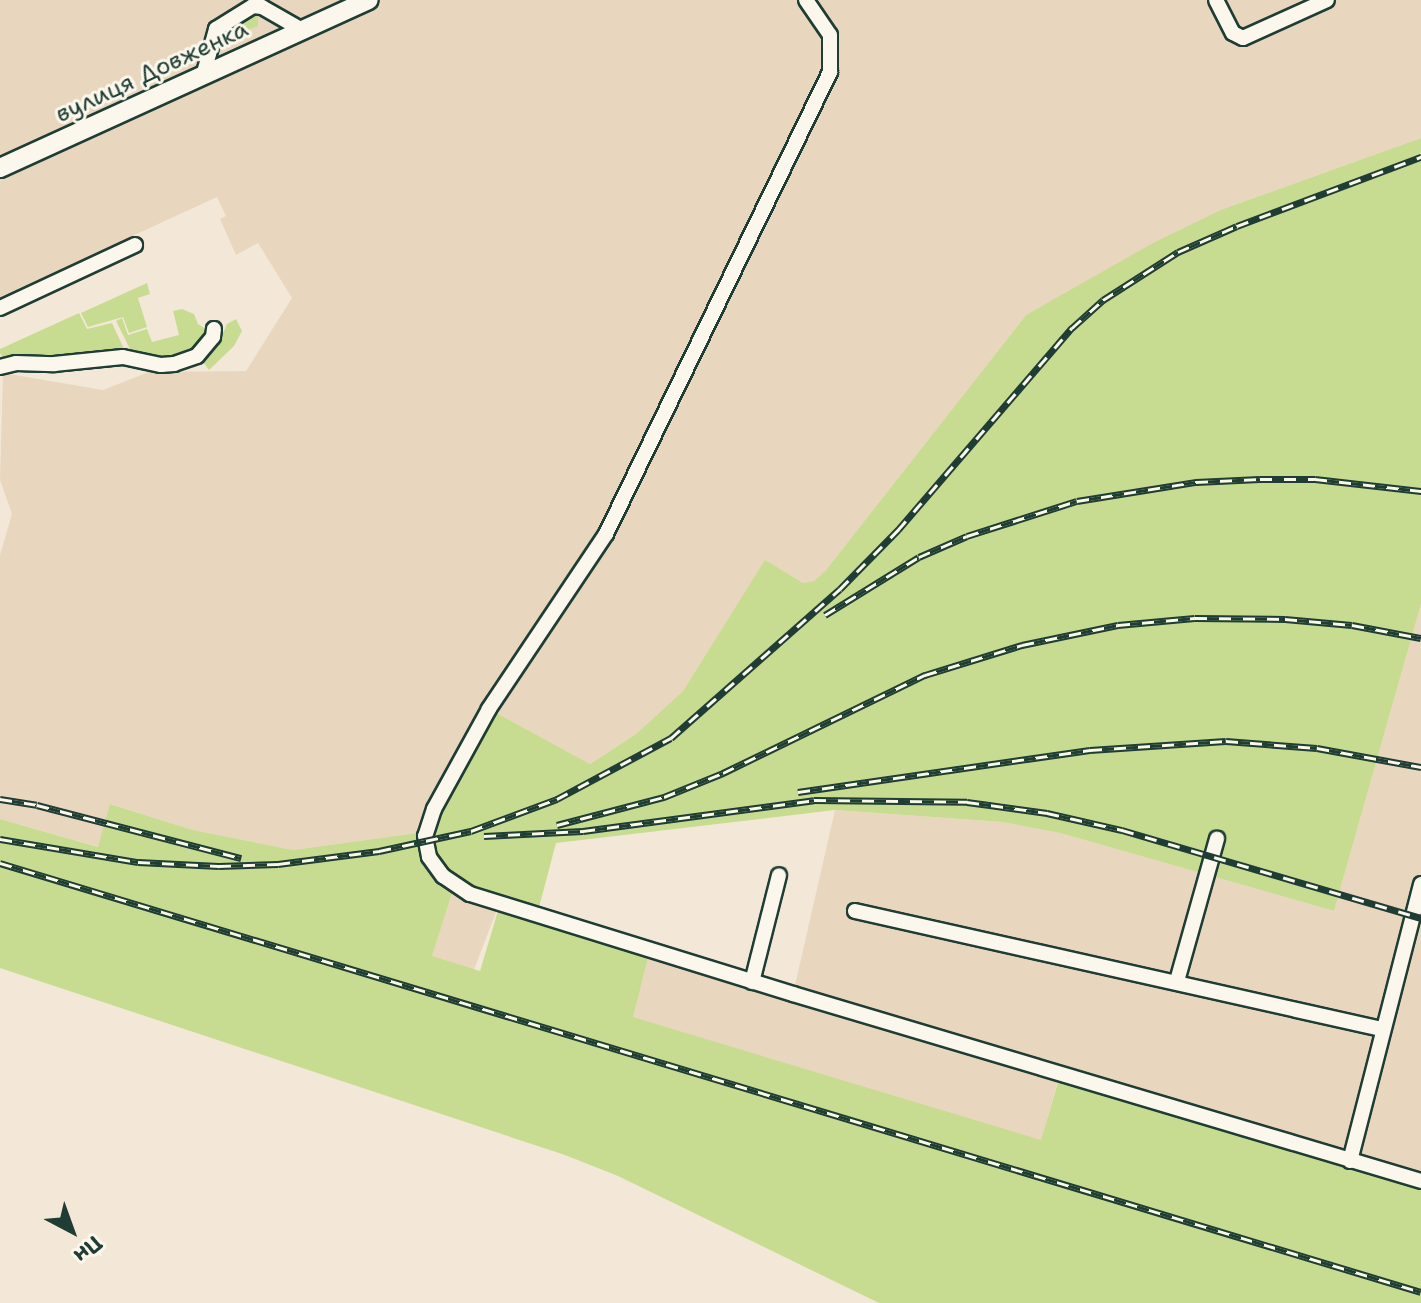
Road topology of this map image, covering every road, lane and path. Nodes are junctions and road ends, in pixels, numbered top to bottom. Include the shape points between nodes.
1 (368, 0) edge
2 (806, 0) edge
3 (1216, 0) edge
4 (1327, 0) edge
5 (302, 30) junction
6 (203, 76) junction
7 (0, 168) edge
8 (135, 245) dead end
9 (0, 308) edge
10 (214, 329) dead end
11 (0, 367) edge
12 (1217, 839) dead end
13 (779, 875) dead end
14 (1421, 884) edge
15 (855, 911) dead end
16 (1177, 981) junction
17 (752, 982) junction
18 (1381, 1029) junction
19 (1350, 1161) junction
20 (1421, 1181) edge

1 - 5 main road, вулиця Довженка
2 - 17 street via 830,35 833,51 826,83 614,519 581,577 489,709 434,809 425,836 435,868 470,894
3 - 4 street via 1233,33 1243,38
5 - 6 main road, вулиця Довженка
5 - 6 street via 253,6 216,29
6 - 7 main road, вулиця Довженка
8 - 9 street
10 - 11 street via 197,356 174,364 123,357
12 - 16 street
13 - 17 street
14 - 18 street
15 - 16 street
16 - 18 street
17 - 19 street
18 - 19 street
19 - 20 street

